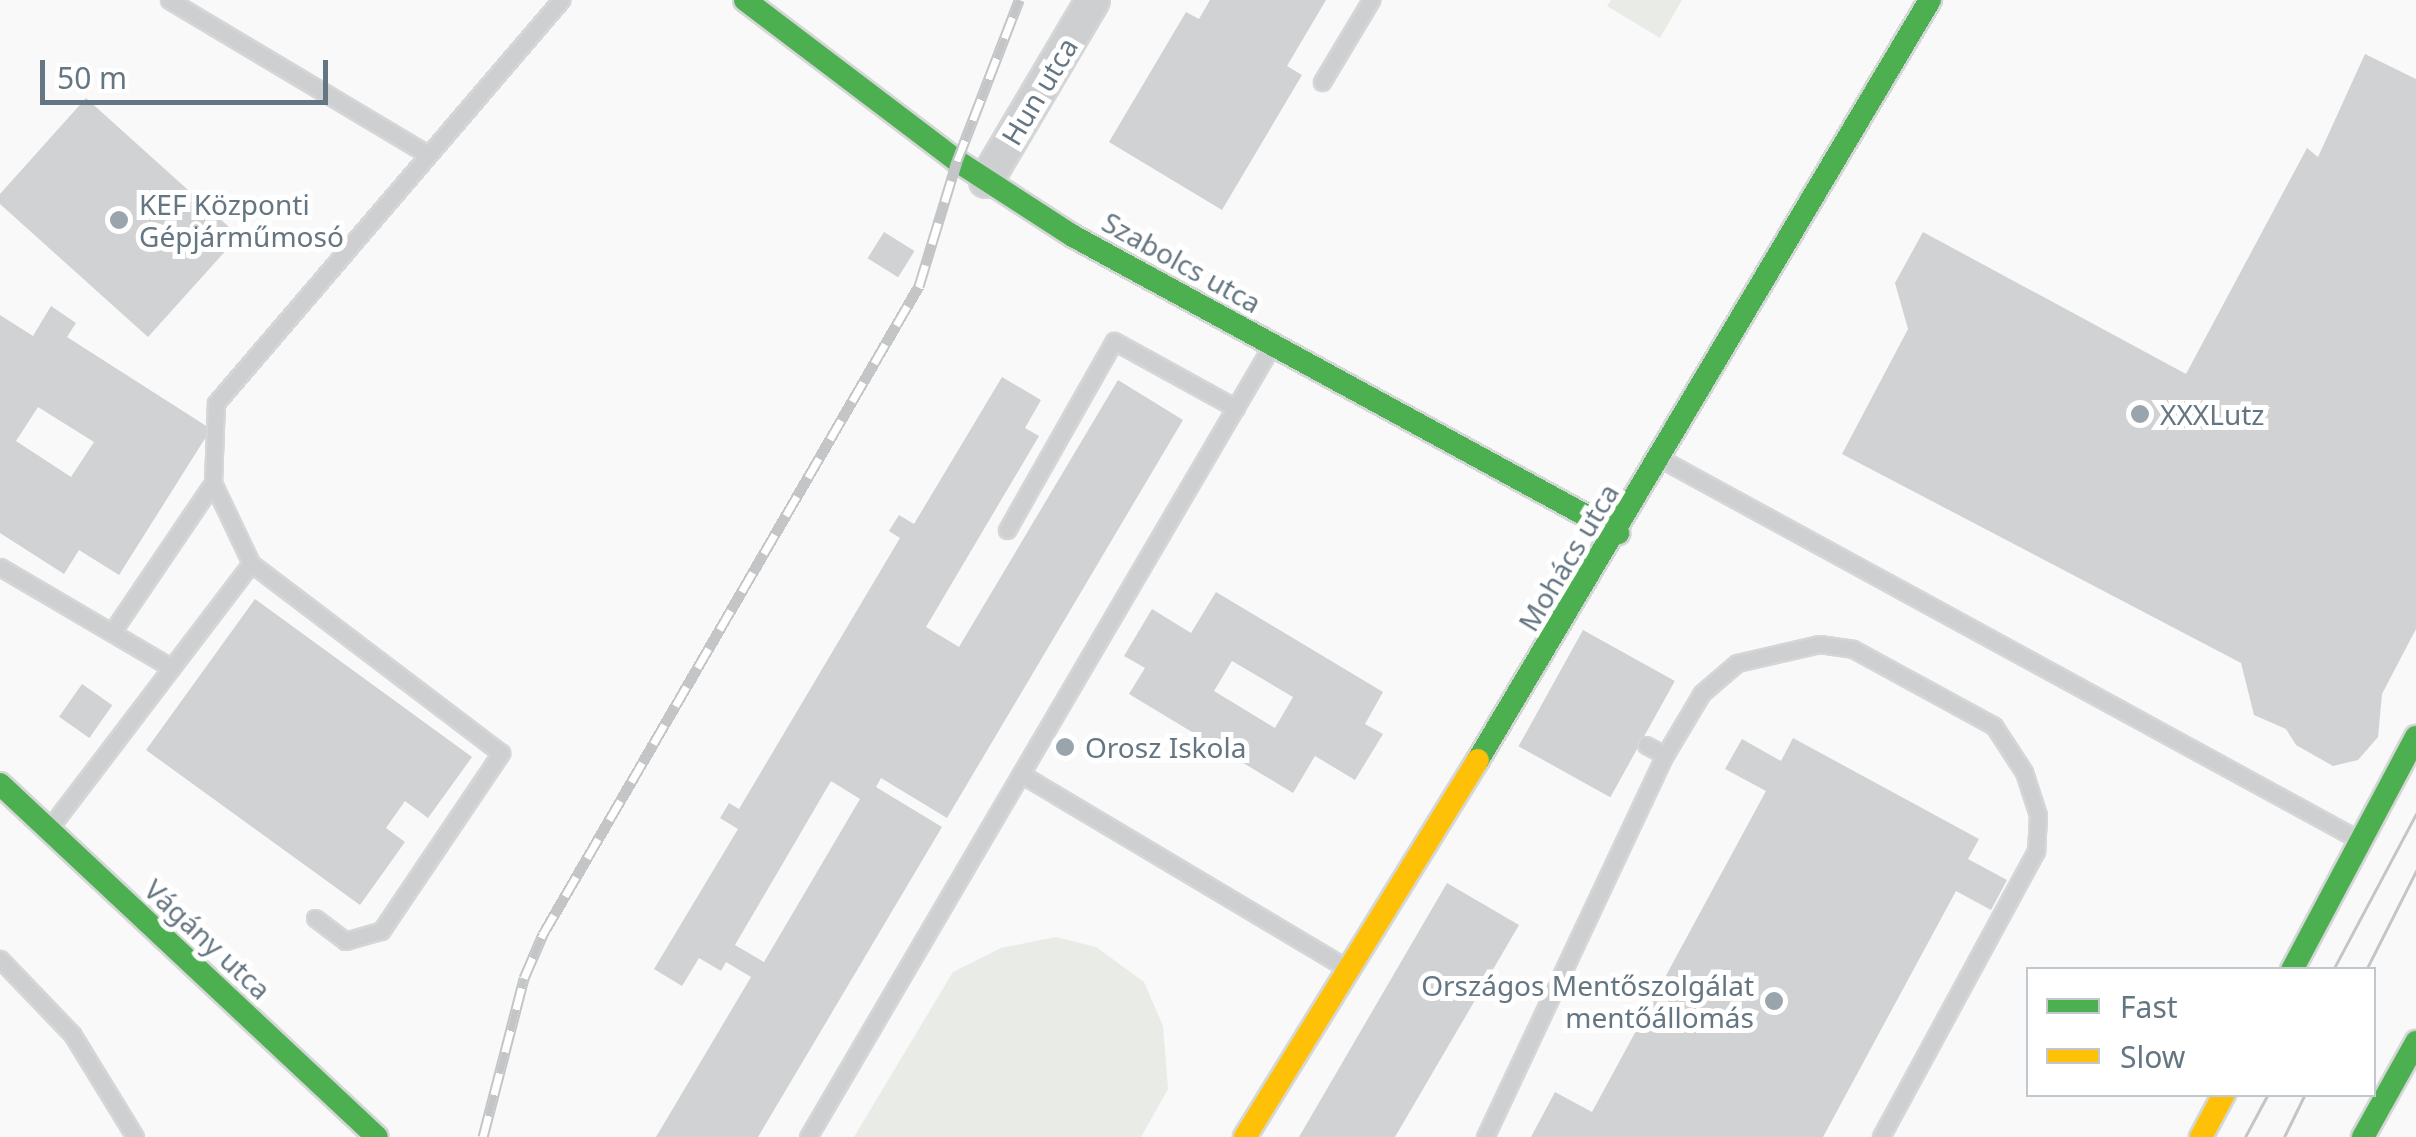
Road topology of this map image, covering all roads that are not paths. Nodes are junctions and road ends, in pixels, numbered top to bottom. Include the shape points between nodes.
1 (169, 0) edge
2 (561, 0) edge
3 (745, 0) edge
4 (1092, 0) edge
5 (1371, 0) edge
6 (1930, 0) edge
7 (1322, 82) dead end
8 (426, 154) junction
9 (986, 181) junction
10 (1272, 346) junction
11 (1236, 408) junction
12 (1662, 459) junction
13 (213, 483) junction
14 (1007, 530) dead end
15 (1618, 532) junction
16 (251, 562) junction
17 (0, 566) edge
18 (112, 632) junction
19 (172, 668) junction
20 (2416, 738) edge
21 (1646, 745) dead end
22 (1665, 755) junction
23 (2190, 758) dead end
24 (1021, 774) junction
25 (0, 784) edge
26 (49, 830) junction
27 (2360, 844) junction
28 (315, 918) dead end
29 (0, 960) edge
30 (2294, 967) edge
31 (1347, 968) junction
32 (2416, 1042) edge
33 (2222, 1097) edge
34 (135, 1137) edge
35 (376, 1137) edge
36 (808, 1137) edge
37 (1245, 1137) edge
38 (1485, 1137) edge
39 (1882, 1137) edge
40 (2201, 1137) edge
41 (2363, 1137) edge

1 - 8 lane
2 - 8 lane
3 - 9 street, Szabolcs utca
4 - 9 street, Hun utca
5 - 7 lane
6 - 12 street, Mohács utca
8 - 13 lane via 216,402
9 - 10 street, Szabolcs utca
10 - 11 lane
10 - 15 street, Szabolcs utca
11 - 14 lane via 1114,341
11 - 24 lane
12 - 15 street, Mohács utca
12 - 27 lane
13 - 16 lane via 235,541
13 - 18 lane
15 - 31 street, Mohács utca via 1532,686
16 - 19 lane
16 - 28 lane via 501,753 381,931 345,941
17 - 18 lane
18 - 19 lane
19 - 26 lane
20 - 27 street
21 - 22 lane
22 - 38 lane
22 - 39 lane via 1702,693 1737,663 1819,644 1852,649 1994,726 2024,772 2038,814 2036,851
23 - 27 lane
24 - 31 lane
24 - 36 lane
25 - 26 street, Vágány utca
26 - 35 street, Vágány utca
27 - 30 street
29 - 34 lane via 72,1034
31 - 37 street, Mohács utca
32 - 41 street
33 - 40 street

